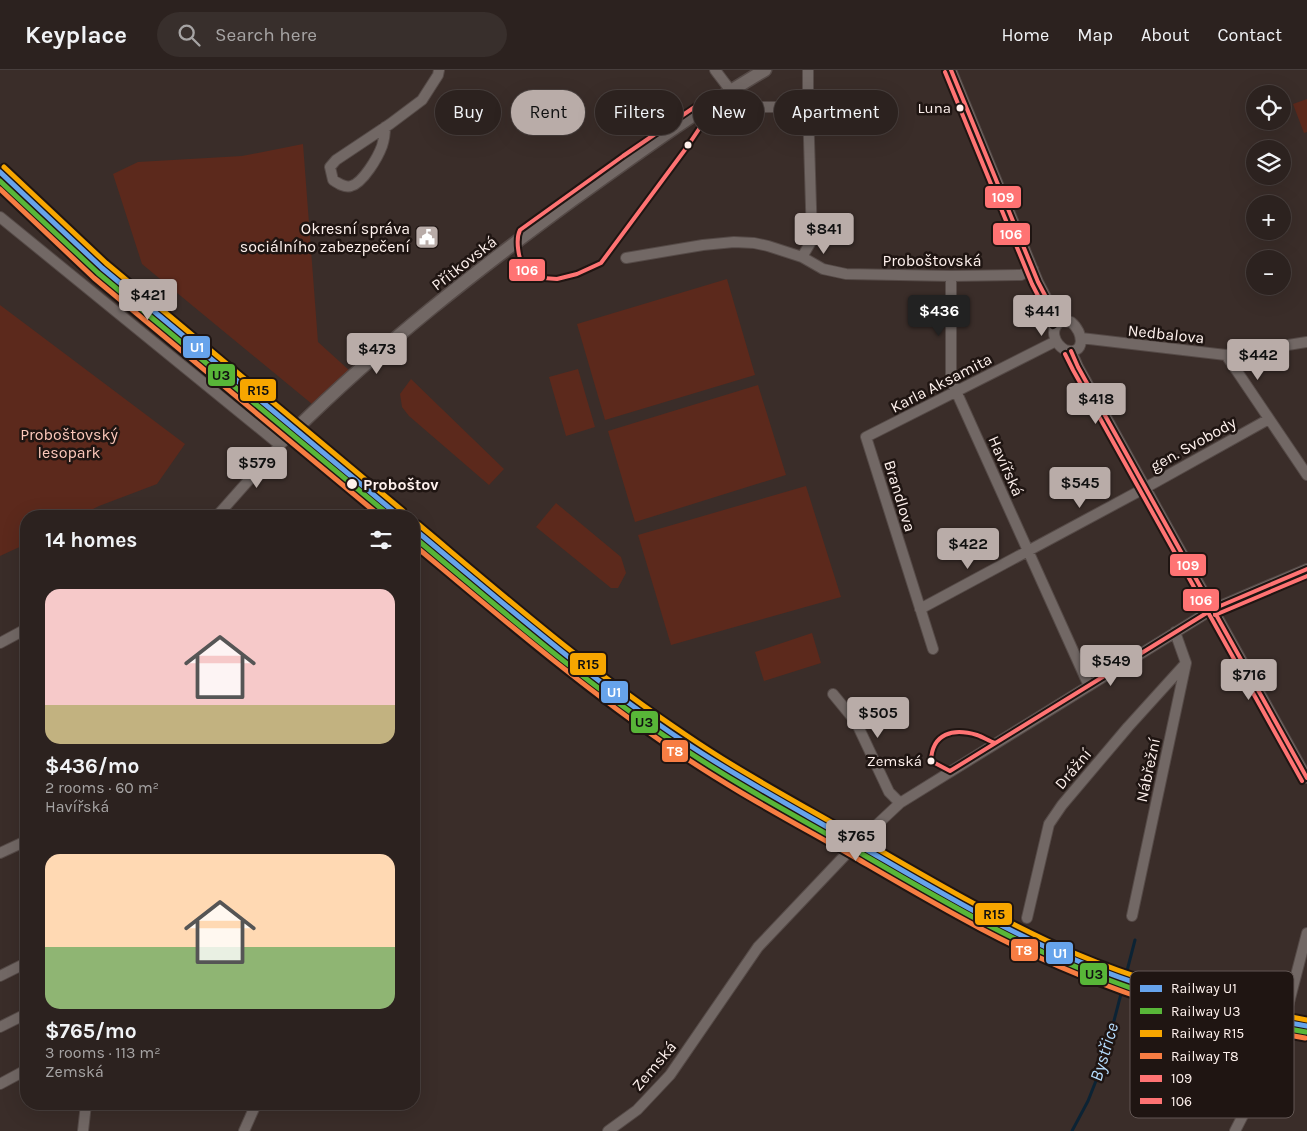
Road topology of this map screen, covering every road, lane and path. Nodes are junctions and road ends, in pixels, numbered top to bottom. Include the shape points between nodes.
1 (439, 70) edge
2 (715, 70) edge
3 (765, 70) edge
4 (808, 70) edge
5 (951, 70) edge
6 (729, 90) edge
7 (732, 90) edge
8 (808, 90) edge
9 (693, 116) edge
10 (386, 127) junction
11 (809, 135) edge
12 (0, 217) edge
13 (802, 257) junction
14 (626, 258) dead end
15 (1033, 269) junction
16 (951, 276) junction
17 (1060, 322) junction
18 (1081, 338) junction
19 (1056, 341) junction
20 (1307, 342) edge
21 (1071, 351) junction
22 (1226, 355) junction
23 (957, 392) junction
24 (1269, 419) junction
25 (296, 430) joint
26 (866, 437) joint
27 (280, 445) junction
28 (1307, 475) edge
29 (1145, 488) junction
30 (222, 510) edge
31 (1028, 552) junction
32 (1307, 570) edge
33 (1213, 609) junction
34 (920, 610) junction
35 (20, 632) edge
36 (1175, 632) junction
37 (0, 642) edge
38 (933, 649) dead end
39 (1186, 663) junction
40 (1089, 686) junction
41 (833, 694) dead end
42 (1307, 778) edge
43 (900, 803) junction
44 (20, 844) edge
45 (0, 853) edge
46 (1132, 916) dead end
47 (1027, 918) dead end
48 (1307, 933) edge
49 (20, 966) edge
50 (0, 976) edge
51 (1294, 983) edge
52 (20, 1017) edge
53 (0, 1027) edge
54 (20, 1073) edge
55 (0, 1084) edge
56 (85, 1110) edge
57 (253, 1110) edge
58 (1242, 1118) edge
59 (83, 1131) edge
60 (244, 1131) edge
61 (608, 1131) edge
62 (1235, 1131) edge

1 - 10 street via 422,100
2 - 6 street
3 - 7 street, Přítkovská
4 - 8 street
5 - 15 street
9 - 25 street, Přítkovská via 501,254 379,354
10 - 10 street via 336,160 330,167 333,180 342,186 358,182 383,145
11 - 13 street via 812,240
12 - 27 street
13 - 14 street, Proboštovská via 754,242 734,242
13 - 16 street, Proboštovská via 823,269 841,273
15 - 16 street, Proboštovská via 1021,275
15 - 17 street
16 - 23 street, Havířská via 951,380
17 - 18 street via 1073,324
17 - 19 street via 1055,329
18 - 21 street via 1079,347
18 - 22 street, Nedbalova
19 - 21 street
19 - 23 street, Karla Aksamita
20 - 22 street, Nedbalova
21 - 29 street
22 - 24 street
23 - 26 street, Karla Aksamita
23 - 31 street, Havířská
24 - 28 street
24 - 29 street, gen. Svobody
25 - 27 street
26 - 34 street, Brandlova
27 - 30 street
29 - 31 street, gen. Svobody
29 - 33 street
31 - 34 street, gen. Svobody
31 - 40 street, Havířská
32 - 33 street, Zemská
33 - 36 street, Zemská
33 - 42 street
34 - 38 street, Brandlova
35 - 37 street
36 - 39 street
36 - 40 street, Zemská
39 - 46 street, Nábřežní
39 - 47 street, Drážní via 1122,734 1049,824
40 - 43 street, Zemská
41 - 43 street via 856,722 889,792
43 - 61 street, Zemská via 851,848 758,947 670,1076 636,1110
44 - 45 street
48 - 51 street
49 - 50 street
52 - 53 street
54 - 55 street
56 - 59 street
57 - 60 street
58 - 62 street

